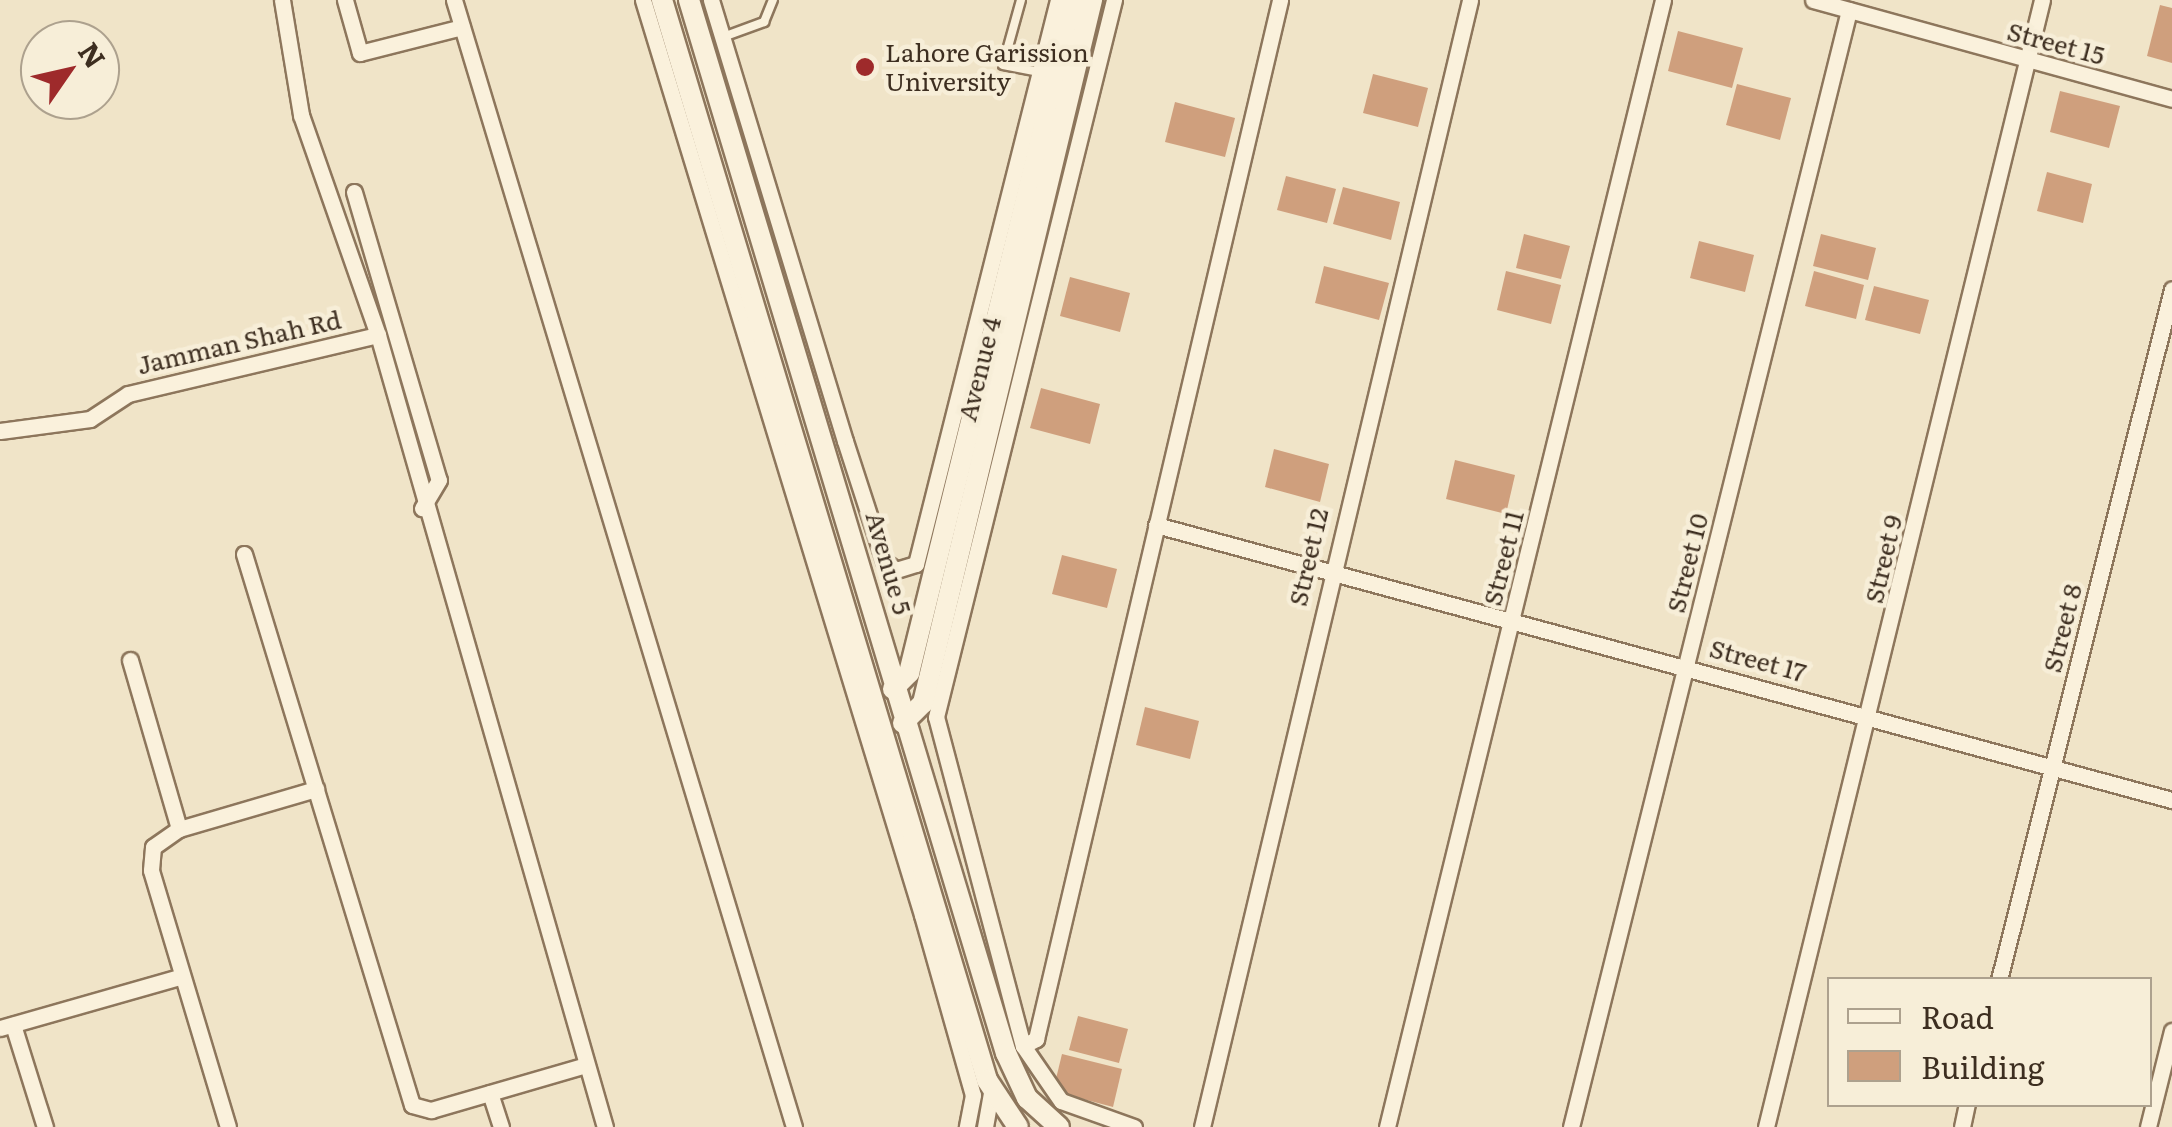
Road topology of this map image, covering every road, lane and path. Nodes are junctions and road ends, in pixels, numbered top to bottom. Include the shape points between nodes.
1 (282, 0) edge
2 (345, 0) edge
3 (454, 0) edge
4 (643, 0) edge
5 (662, 0) edge
6 (690, 0) edge
7 (711, 0) edge
8 (773, 0) edge
9 (1021, 0) edge
10 (1058, 0) edge
11 (1075, 0) edge
12 (1092, 0) edge
13 (1114, 0) edge
14 (1280, 0) edge
15 (1470, 0) edge
16 (1663, 0) edge
17 (1813, 0) edge
18 (2042, 0) edge
19 (1850, 10) junction
20 (462, 27) junction
21 (723, 37) junction
22 (2027, 63) junction
23 (1040, 72) junction
24 (2172, 99) edge
25 (354, 192) dead end
26 (2172, 288) edge
27 (378, 335) junction
28 (0, 432) edge
29 (422, 508) junction
30 (1156, 525) junction
31 (244, 554) dead end
32 (1330, 568) junction
33 (1514, 618) junction
34 (130, 660) dead end
35 (1688, 666) junction
36 (900, 687) junction
37 (876, 694) junction
38 (1871, 717) junction
39 (911, 720) junction
40 (887, 729) junction
41 (2054, 768) junction
42 (316, 789) junction
43 (2172, 800) edge
44 (179, 829) junction
45 (964, 905) junction
46 (938, 911) junction
47 (182, 976) junction
48 (2000, 977) edge
49 (7, 1026) edge
50 (2172, 1031) edge
51 (1023, 1046) junction
52 (586, 1065) junction
53 (991, 1092) junction
54 (490, 1093) junction
55 (1046, 1124) edge
56 (45, 1127) edge
57 (228, 1127) edge
58 (501, 1127) edge
59 (604, 1127) edge
60 (794, 1127) edge
61 (968, 1127) edge
62 (985, 1127) edge
63 (1018, 1127) edge
64 (1134, 1127) edge
65 (1202, 1127) edge
66 (1387, 1127) edge
67 (1571, 1127) edge
68 (1766, 1127) edge
69 (2148, 1127) edge

1 - 27 street via 301,115
2 - 20 street via 360,53
3 - 20 street
4 - 61 street via 927,933 972,1095
5 - 37 main road, Avenue 5
6 - 36 main road, Avenue 5
7 - 21 street
8 - 21 lane via 764,22
9 - 23 lane via 1003,65
10 - 23 street
11 - 36 main road, Avenue 4
12 - 39 main road, Avenue 4 via 923,704
13 - 51 street via 936,717
14 - 30 street
15 - 32 street, Street 12
16 - 33 street, Street 11
17 - 19 street, Street 15
18 - 22 street, Street 9
19 - 22 street, Street 15
19 - 35 street, Street 10
20 - 60 street
21 - 23 street via 844,441 884,561 896,570 916,564
22 - 24 street, Street 15
22 - 38 street, Street 9
25 - 29 street via 439,480
26 - 41 street, Street 8
27 - 28 street, Jamman Shah Rd via 128,394 90,419
27 - 29 street
29 - 52 street
30 - 32 street, Street 17
30 - 51 street via 1036,1039
31 - 42 street
32 - 33 street, Street 17
32 - 65 street, Street 12
33 - 35 street, Street 17
33 - 66 street, Street 11
34 - 44 street
35 - 38 street, Street 17
35 - 67 street, Street 10
36 - 37 main road
36 - 39 main road, Avenue 5
37 - 40 main road, Avenue 5
38 - 41 street, Street 17
38 - 68 street, Street 9
39 - 40 main road
39 - 45 main road, Avenue 5
40 - 46 main road, Avenue 5
41 - 43 street, Street 17
41 - 48 street, Street 8
42 - 44 street
42 - 54 street via 412,1105 431,1110
44 - 47 street via 158,840 150,859
45 - 46 main road
45 - 55 main road, Avenue 5 via 1006,1054
46 - 53 main road, Avenue 5
47 - 49 street
47 - 57 street
49 - 56 street
50 - 69 street
51 - 64 street via 1061,1101
52 - 54 street
52 - 59 street
53 - 62 street
53 - 63 main road, Avenue 5
54 - 58 street

